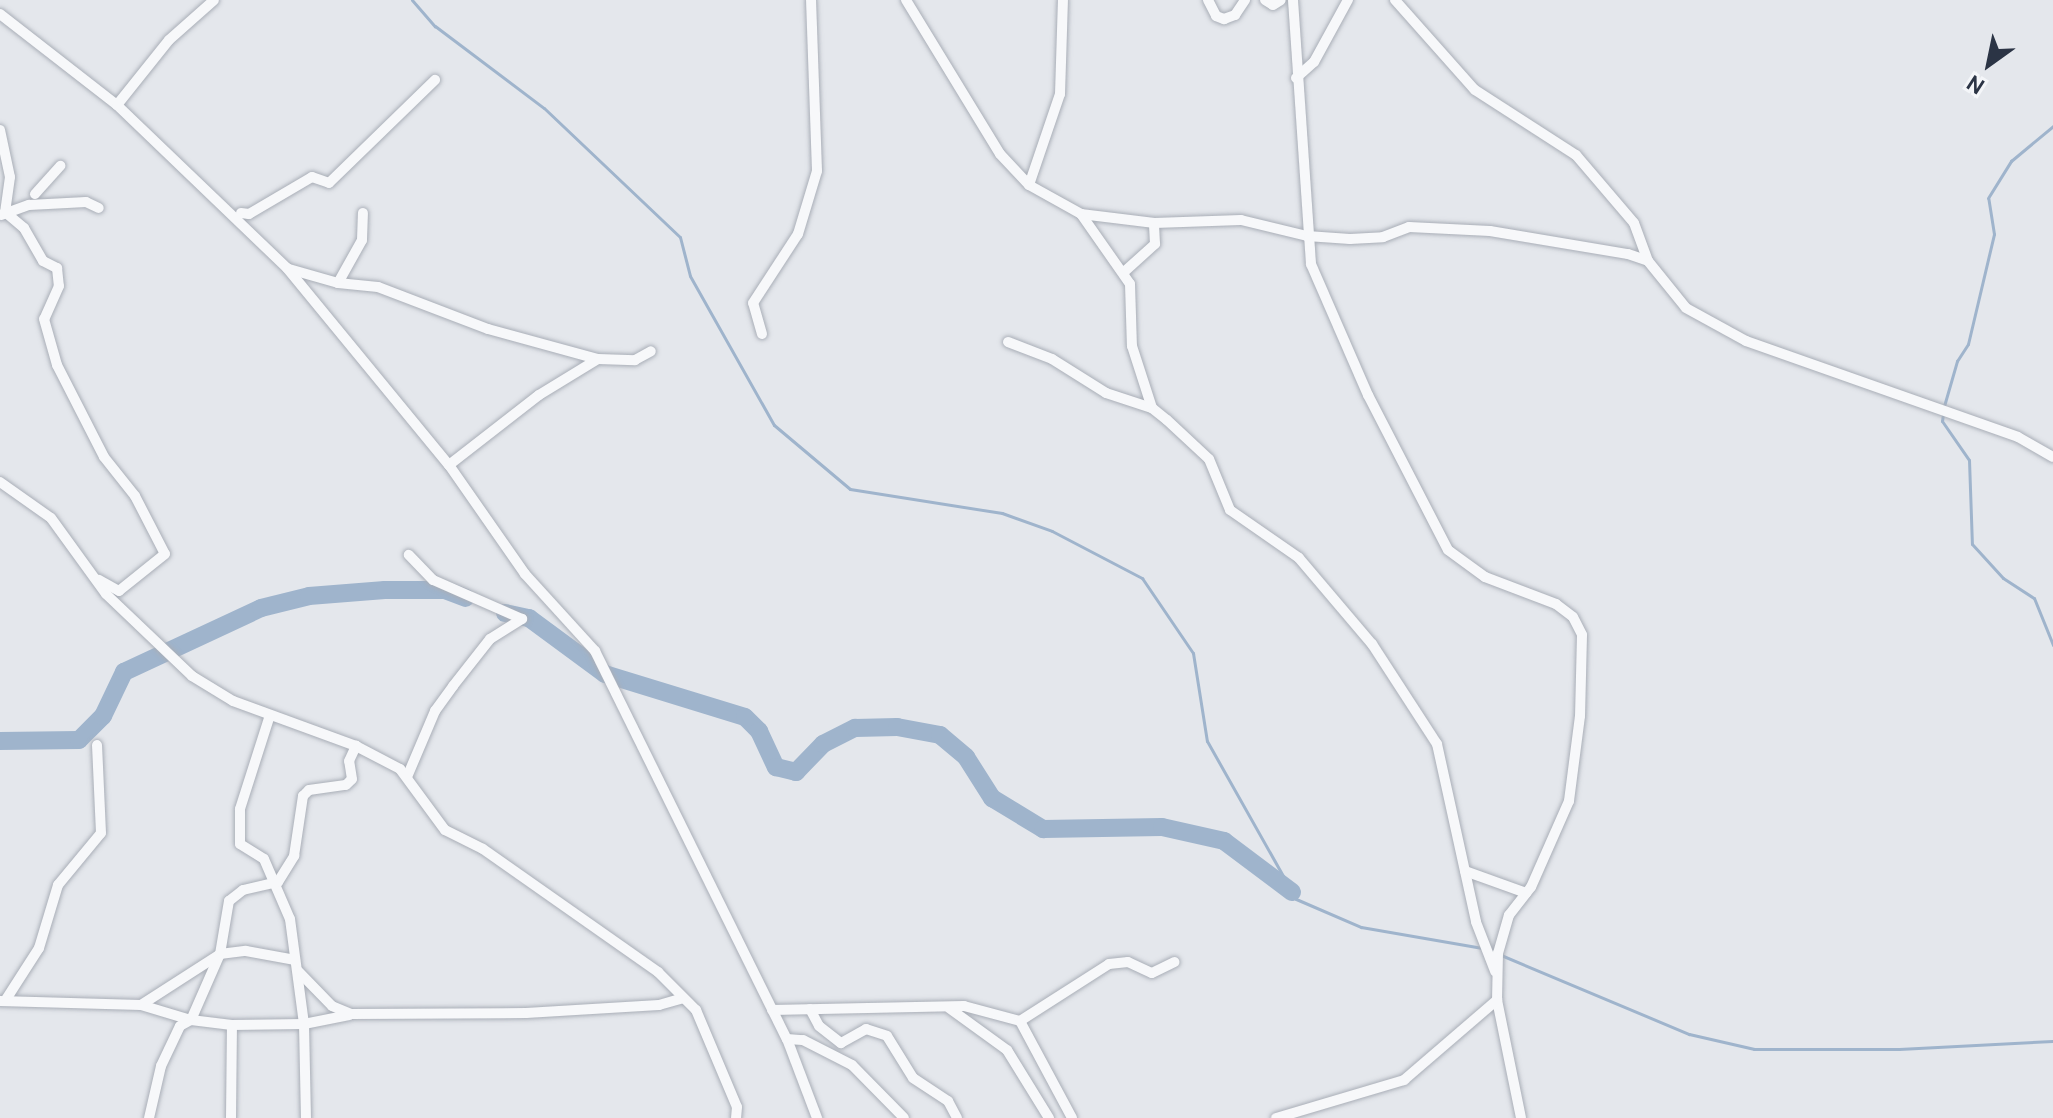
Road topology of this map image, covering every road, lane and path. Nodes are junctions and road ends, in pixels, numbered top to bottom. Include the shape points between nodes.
1 (214, 0) edge
2 (811, 0) edge
3 (906, 0) edge
4 (1063, 0) edge
5 (1208, 0) edge
6 (1245, 0) edge
7 (1265, 0) edge
8 (1281, 0) edge
9 (1293, 0) edge
10 (1348, 0) edge
11 (1395, 0) edge
12 (0, 14) edge
13 (1296, 78) junction
14 (435, 80) dead end
15 (117, 105) junction
16 (0, 130) edge
17 (60, 166) dead end
18 (1029, 185) junction
19 (35, 194) dead end
20 (99, 208) dead end
21 (241, 213) dead end
22 (363, 213) dead end
23 (2, 214) edge
24 (1081, 214) junction
25 (1154, 223) junction
26 (1307, 236) junction
27 (1648, 261) junction
28 (287, 268) junction
29 (1124, 272) junction
30 (338, 283) junction
31 (762, 334) dead end
32 (1008, 342) dead end
33 (651, 351) dead end
34 (598, 359) junction
35 (1152, 408) junction
36 (2053, 457) edge
37 (449, 465) junction
38 (0, 482) edge
39 (409, 555) dead end
40 (94, 577) junction
41 (270, 715) junction
42 (97, 745) dead end
43 (356, 746) junction
44 (407, 777) junction
45 (1465, 871) junction
46 (278, 882) junction
47 (1526, 893) junction
48 (220, 954) junction
49 (1175, 962) dead end
50 (296, 965) junction
51 (1495, 973) junction
52 (683, 998) junction
53 (1497, 1000) junction
54 (2, 1001) edge
55 (141, 1005) junction
56 (947, 1007) junction
57 (810, 1009) junction
58 (772, 1010) junction
59 (351, 1014) junction
60 (191, 1020) junction
61 (1020, 1021) junction
62 (304, 1024) junction
63 (232, 1025) junction
64 (787, 1039) junction
65 (149, 1118) edge
66 (231, 1118) edge
67 (306, 1118) edge
68 (736, 1118) edge
69 (817, 1118) edge
70 (904, 1118) edge
71 (957, 1118) edge
72 (1049, 1118) edge
73 (1072, 1118) edge
74 (1276, 1118) edge
75 (1521, 1118) edge

1 - 15 street via 169,40
2 - 31 street via 817,171 798,234 753,303
3 - 18 street via 1000,154
4 - 18 street via 1060,94
5 - 6 street via 1216,16 1224,19 1235,15
7 - 8 street via 1273,5
9 - 13 street
10 - 13 street via 1314,62
11 - 27 street via 1475,90 1576,155 1634,223
12 - 15 street
13 - 26 street
14 - 21 street via 329,183 312,177 249,214
15 - 28 street
16 - 23 street via 10,177
17 - 19 street
18 - 24 street
20 - 23 street via 86,202
22 - 30 street via 362,240
23 - 40 street via 24,228 43,261 57,268 59,286 44,319 57,365 104,457 135,496 165,554 119,591
24 - 25 street
24 - 29 street
25 - 26 street via 1241,220
25 - 29 street via 1155,244
26 - 27 street via 1371,239 1409,227 1490,231 1579,243
26 - 47 street via 1313,274 1448,550 1476,572 1565,609 1582,635 1580,716 1569,801
27 - 36 street via 1686,308 1746,341 2018,437
28 - 30 street
28 - 37 street
29 - 35 street via 1133,296 1132,346
30 - 34 street via 378,287 479,327
32 - 35 street via 1052,359 1106,393
33 - 34 street via 635,360
34 - 37 street via 539,395
35 - 45 street via 1209,459 1230,510 1299,558 1379,654 1437,744
37 - 58 street via 525,574 595,651
38 - 40 street via 51,518
39 - 44 street via 433,580 522,619 490,639 453,686 435,711
40 - 41 street via 192,676
41 - 43 street
41 - 46 street via 240,809 240,844 264,859
42 - 54 street via 101,833 58,885 39,948
43 - 44 street
43 - 46 street via 349,761 352,779 346,785 309,790 303,796 294,856
44 - 52 street via 445,830 483,849 598,927
45 - 47 street
45 - 51 street
46 - 48 street via 234,894 226,909
46 - 50 street
47 - 51 street via 1503,928
48 - 50 street via 246,951
48 - 55 street
48 - 60 street
49 - 61 street via 1152,973 1128,962 1109,964
50 - 59 street via 322,998
50 - 62 street
51 - 53 street
52 - 59 street via 659,1005 526,1013
52 - 68 street via 696,1010 737,1107
53 - 74 street via 1404,1080
53 - 75 street
54 - 55 street
55 - 60 street
56 - 57 street
56 - 61 street
56 - 72 street via 1007,1050
57 - 58 street
57 - 71 street via 819,1026 841,1043 866,1029 887,1036 913,1078 948,1101
58 - 64 street
59 - 62 street
60 - 63 street
60 - 65 street via 180,1026 161,1066
61 - 73 street
62 - 63 street
62 - 67 street
63 - 66 street
64 - 69 street
64 - 70 street via 803,1040 852,1065

